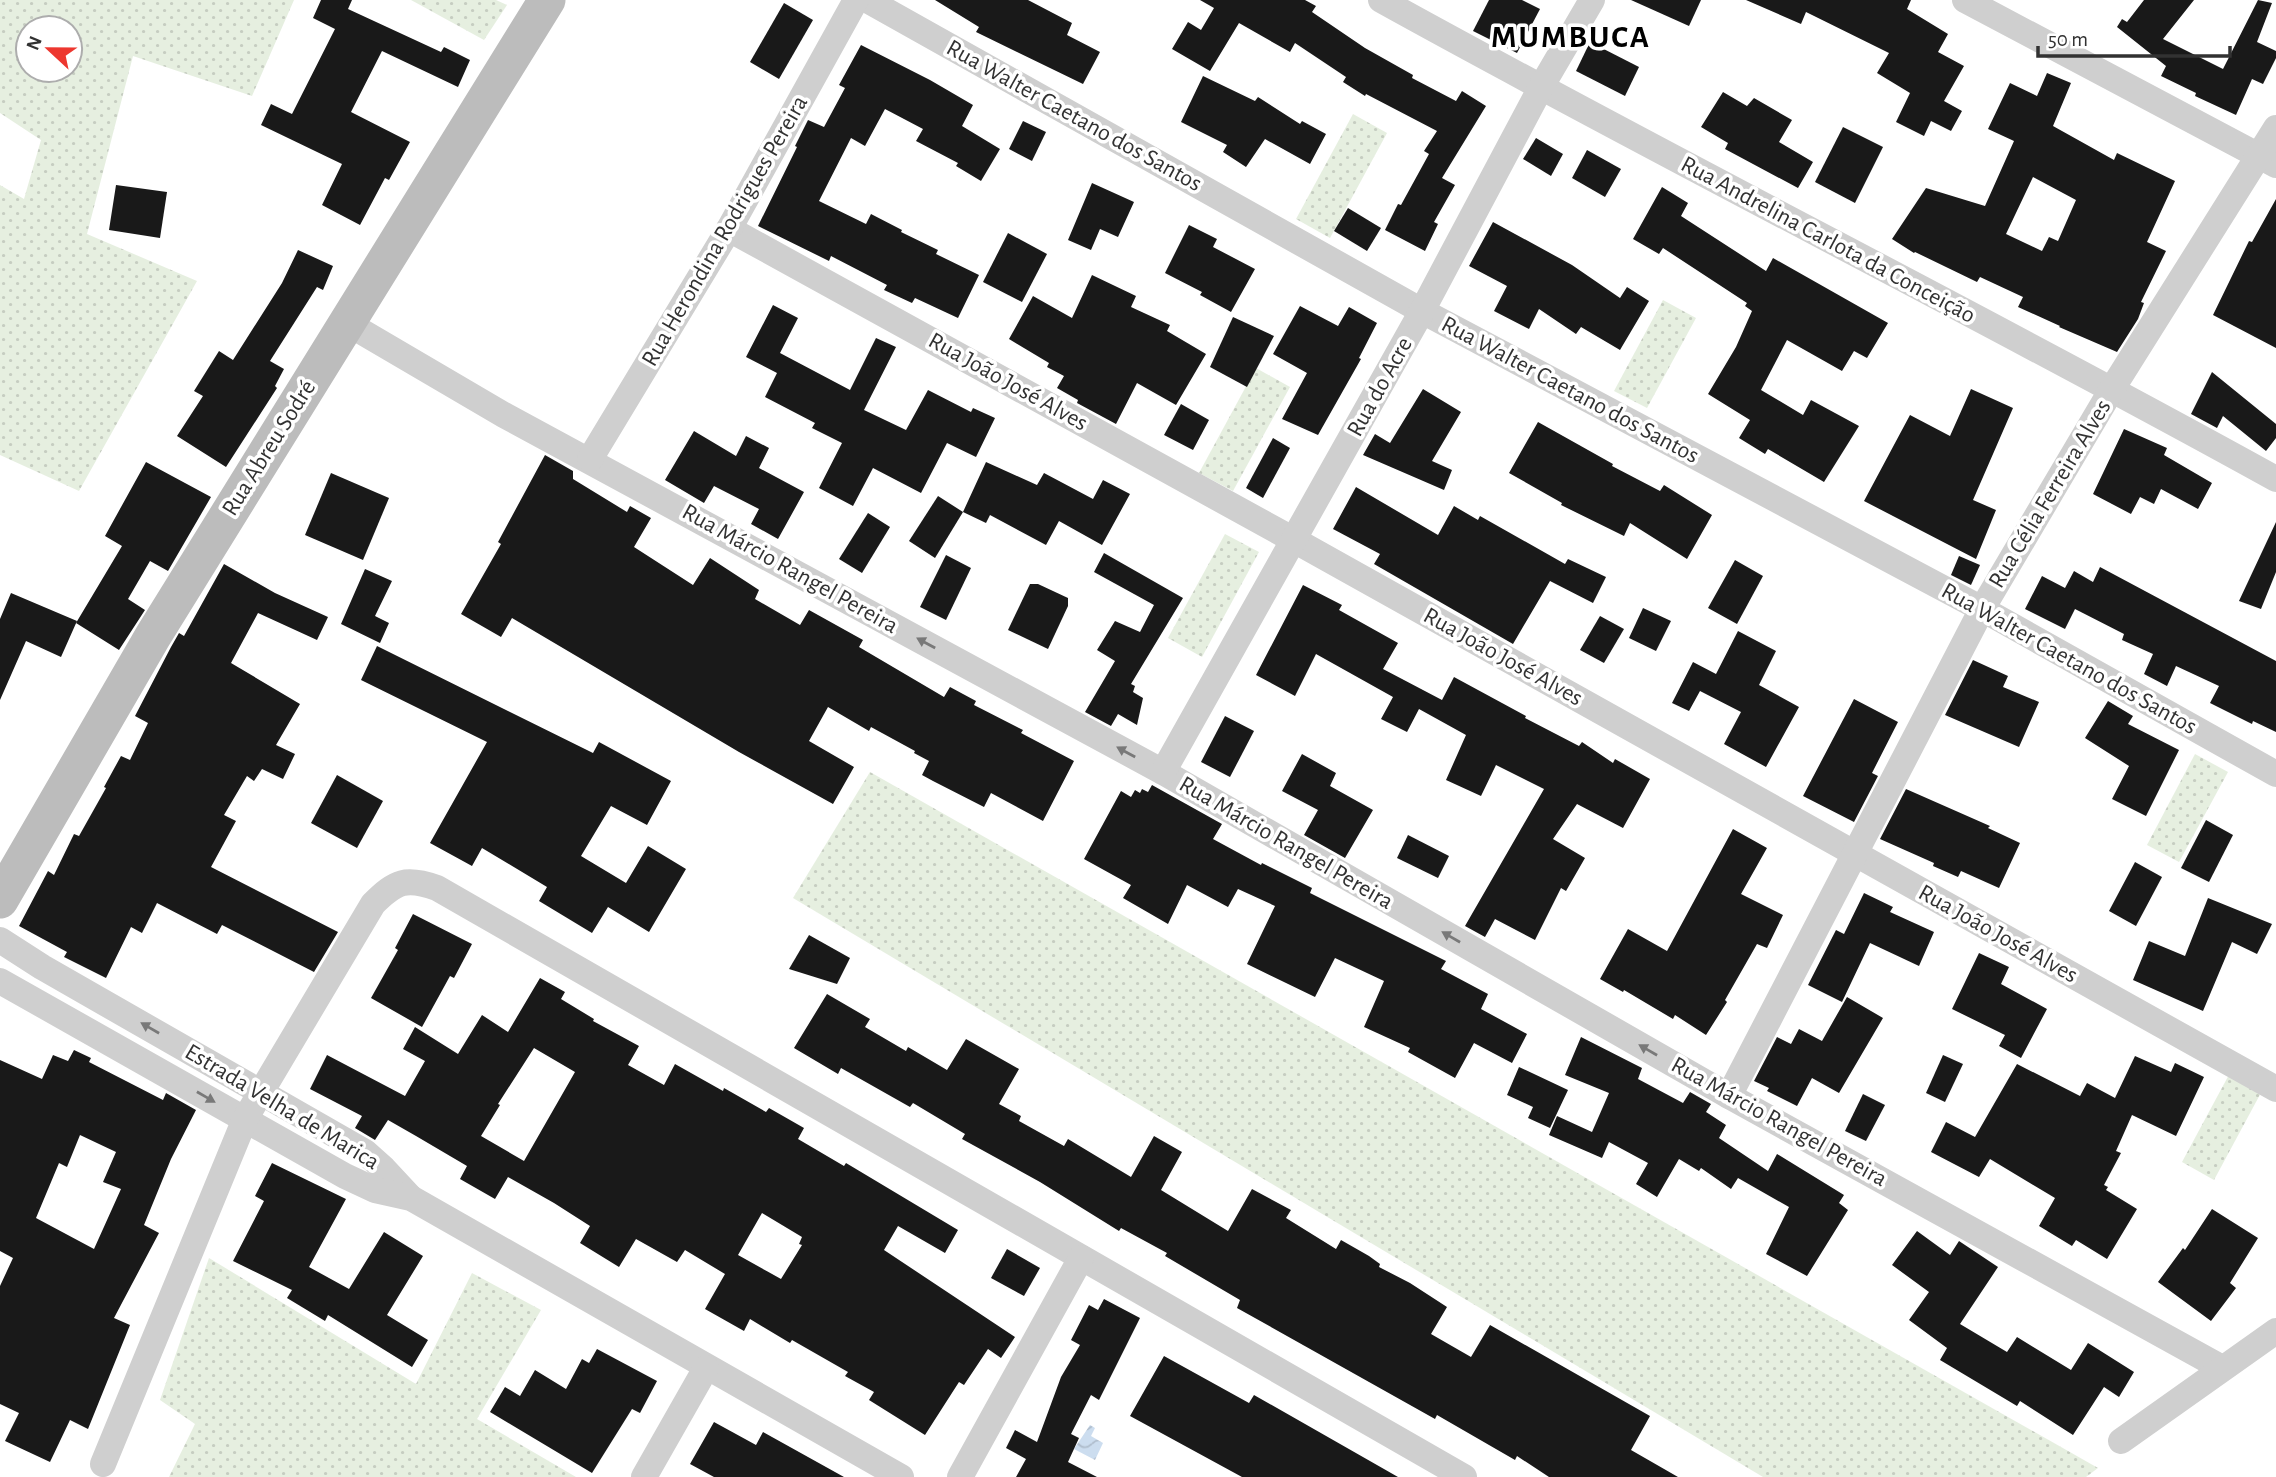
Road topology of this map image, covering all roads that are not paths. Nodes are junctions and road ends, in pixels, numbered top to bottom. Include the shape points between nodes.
1 (547, 0) edge
2 (856, 0) edge
3 (867, 0) edge
4 (1381, 0) edge
5 (1592, 0) edge
6 (1965, 0) edge
7 (1540, 89) junction
8 (2276, 128) edge
9 (2267, 160) edge
10 (729, 229) junction
11 (1422, 311) junction
12 (347, 323) junction
13 (2112, 388) junction
14 (590, 459) junction
15 (2276, 479) edge
16 (1294, 540) junction
17 (1982, 609) junction
18 (1163, 772) junction
19 (2276, 774) edge
20 (1855, 854) junction
21 (0, 900) edge
22 (0, 940) edge
23 (0, 981) edge
24 (2276, 1089) edge
25 (261, 1091) junction
26 (1729, 1096) junction
27 (245, 1119) junction
28 (411, 1198) junction
29 (1081, 1258) junction
30 (2276, 1331) edge
31 (706, 1368) junction
32 (2222, 1368) junction
33 (2121, 1441) dead end
34 (103, 1464) dead end
35 (644, 1477) edge
36 (901, 1477) edge
37 (960, 1477) edge
38 (1464, 1477) edge

1 - 12 main road, Rua Abreu Sodré
2 - 10 street, Rua Herondina Rodrigues Pereira
3 - 11 street, Rua Walter Caetano dos Santos
4 - 7 street, Rua Andrelina Carlota da Conceição
5 - 7 street, Rua do Acre
6 - 9 street
7 - 11 street, Rua do Acre
7 - 13 street, Rua Andrelina Carlota da Conceição
8 - 9 street, Rua Célia Ferreira Alves
9 - 13 street, Rua Célia Ferreira Alves
10 - 14 street, Rua Herondina Rodrigues Pereira
10 - 16 street, Rua João José Alves
11 - 16 street, Rua do Acre
11 - 17 street, Rua Walter Caetano dos Santos
12 - 14 street, Rua Márcio Rangel Pereira via 504,415
12 - 21 main road, Rua Abreu Sodré via 153,636
13 - 15 street, Rua Andrelina Carlota da Conceição
13 - 17 street, Rua Célia Ferreira Alves
18 -> 14 street, Rua Márcio Rangel Pereira
16 - 18 street, Rua do Acre
16 - 20 street, Rua João José Alves
17 - 19 street, Rua Walter Caetano dos Santos
17 - 20 street, Rua Célia Ferreira Alves
26 -> 18 street, Rua Márcio Rangel Pereira
20 - 24 street, Rua João José Alves
20 - 26 street, Rua Célia Ferreira Alves
25 -> 22 street, Estrada Velha de Marica
23 -> 27 street, Estrada Velha de Marica
25 - 27 street
25 - 28 street, Estrada Velha de Marica via 365,1152
25 - 29 street via 373,904 404,881 419,882 437,887
26 - 32 street, Rua Márcio Rangel Pereira
27 - 28 street, Estrada Velha de Marica via 345,1176 375,1190
27 - 34 street
28 - 31 street
29 - 37 street
29 - 38 street
30 - 32 street
31 - 35 street
31 - 36 street
32 - 33 street

